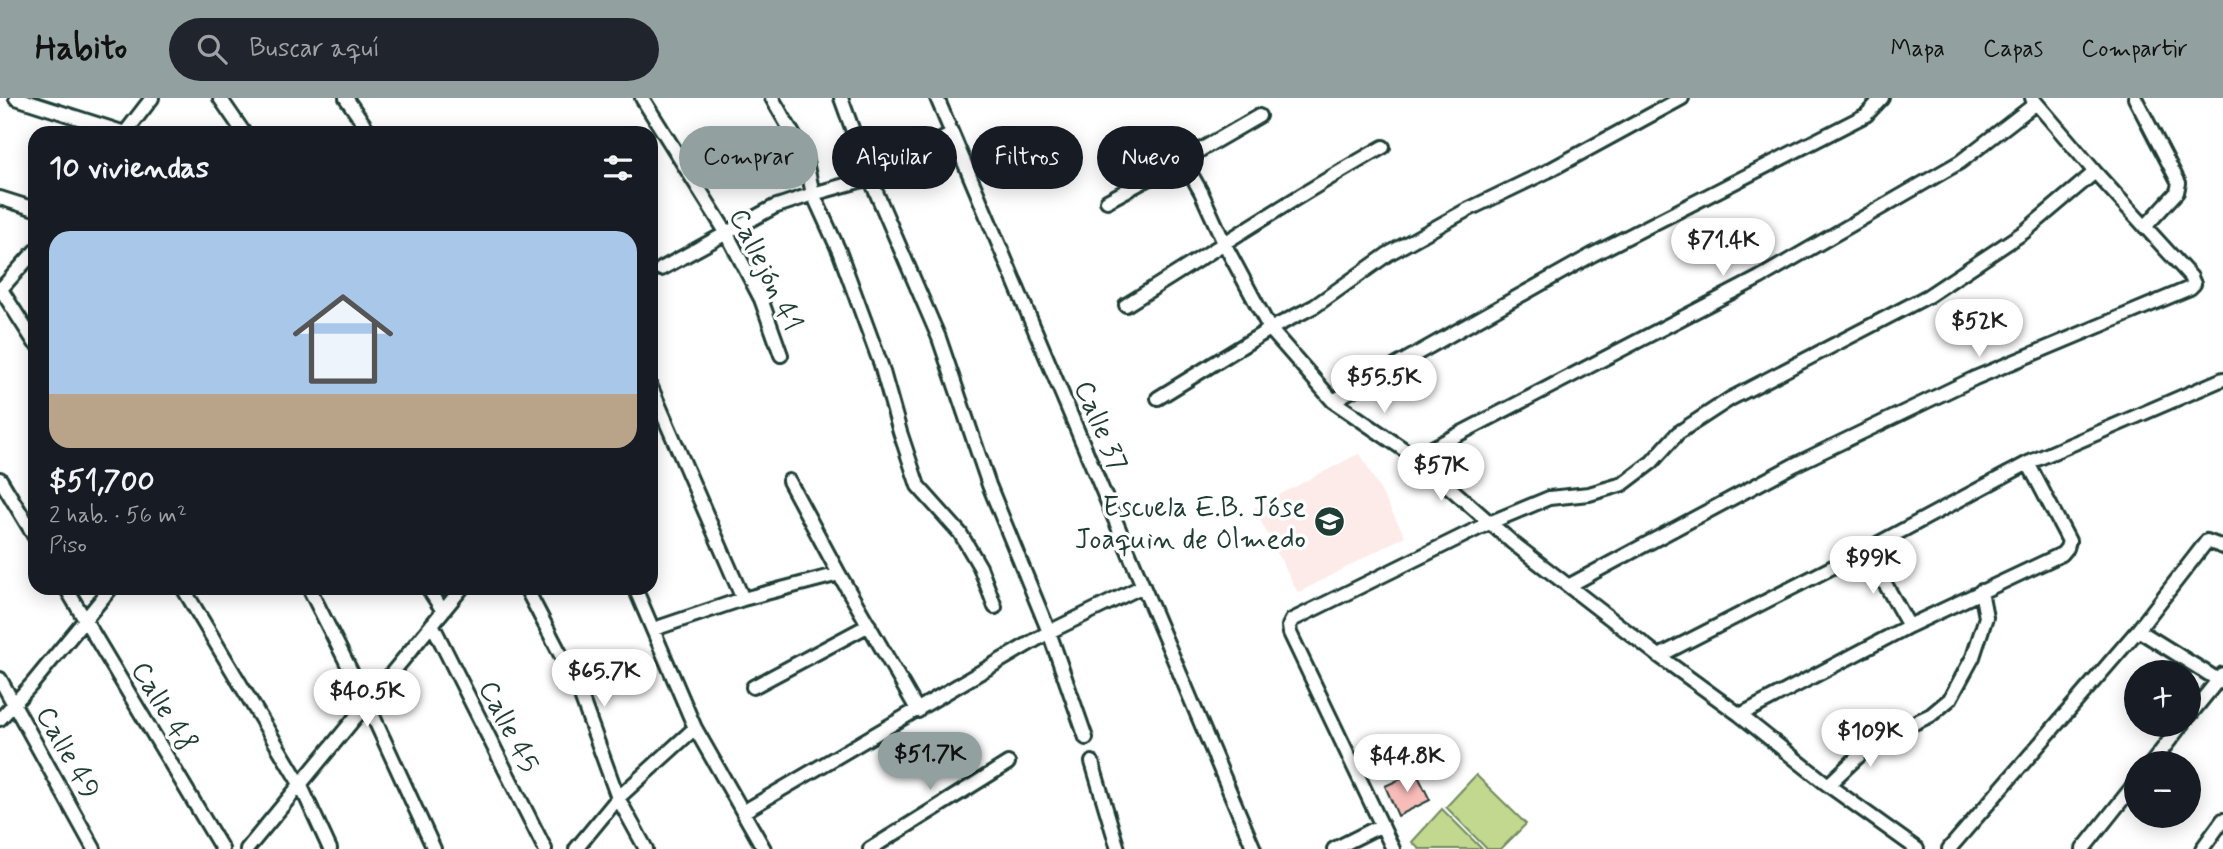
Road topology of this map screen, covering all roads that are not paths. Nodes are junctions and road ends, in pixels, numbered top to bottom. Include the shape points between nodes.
1 (16, 98) edge
2 (152, 98) edge
3 (220, 98) edge
4 (346, 98) edge
5 (642, 98) edge
6 (772, 98) edge
7 (841, 98) edge
8 (937, 98) edge
9 (1682, 98) edge
10 (1882, 98) edge
11 (2135, 98) edge
12 (2034, 101) edge
13 (1259, 116) dead end
14 (103, 126) edge
15 (130, 126) edge
16 (239, 126) edge
17 (365, 126) edge
18 (851, 126) edge
19 (949, 126) edge
20 (957, 146) edge
21 (1383, 147) dead end
22 (1204, 148) edge
23 (2095, 172) junction
24 (832, 189) edge
25 (875, 189) edge
26 (1129, 189) edge
27 (1199, 189) edge
28 (813, 194) junction
29 (0, 198) edge
30 (1107, 201) dead end
31 (28, 207) edge
32 (2145, 227) junction
33 (726, 232) junction
34 (1225, 244) junction
35 (28, 259) edge
36 (661, 269) dead end
37 (1, 289) edge
38 (1126, 304) dead end
39 (1270, 329) junction
40 (28, 332) edge
41 (781, 355) dead end
42 (2223, 379) edge
43 (1158, 398) dead end
44 (1333, 401) junction
45 (658, 403) edge
46 (1415, 457) junction
47 (2028, 463) junction
48 (0, 479) edge
49 (789, 481) dead end
50 (1489, 523) junction
51 (28, 525) edge
52 (2223, 547) edge
53 (1866, 550) junction
54 (839, 574) junction
55 (1570, 585) junction
56 (1143, 586) junction
57 (1981, 591) junction
58 (70, 595) edge
59 (105, 595) edge
60 (187, 595) edge
61 (313, 595) edge
62 (433, 595) edge
63 (456, 595) edge
64 (530, 595) edge
65 (638, 595) edge
66 (743, 600) junction
67 (995, 607) dead end
68 (443, 611) junction
69 (85, 620) junction
70 (432, 624) junction
71 (869, 625) junction
72 (1909, 626) junction
73 (654, 629) junction
74 (2138, 630) junction
75 (1049, 632) junction
76 (1659, 656) junction
77 (0, 679) edge
78 (2221, 679) edge
79 (753, 687) dead end
80 (2201, 702) edge
81 (367, 703) junction
82 (15, 705) junction
83 (918, 711) junction
84 (1741, 715) junction
85 (0, 719) edge
86 (695, 728) junction
87 (2172, 737) edge
88 (1087, 738) dead end
89 (2161, 751) edge
90 (1092, 762) dead end
91 (1008, 763) dead end
92 (300, 784) junction
93 (1828, 785) junction
94 (618, 798) junction
95 (2124, 798) edge
96 (743, 812) junction
97 (2223, 820) edge
98 (1381, 825) junction
99 (94, 849) edge
100 (222, 849) edge
101 (247, 849) edge
102 (330, 849) edge
103 (434, 849) edge
104 (545, 849) edge
105 (576, 849) edge
106 (646, 849) edge
107 (764, 849) edge
108 (870, 849) edge
109 (1118, 849) edge
110 (1254, 849) edge
111 (1334, 849) edge
112 (1393, 849) edge
113 (1917, 849) edge
114 (1950, 849) edge
115 (2083, 849) edge
116 (2202, 849) edge

1 - 14 street
2 - 15 street
3 - 16 street
4 - 17 street
5 - 33 street, Callejón 41
6 - 28 street via 804,153
7 - 18 street
8 - 19 street, Calle 37
9 - 39 street via 1388,254 1315,306
10 - 44 street via 1866,115 1592,255
11 - 32 street via 2179,183
12 - 23 street
12 - 46 street via 1960,162 1759,278
13 - 22 street
20 - 56 street, Calle 37
21 - 34 street
23 - 32 street
23 - 50 street via 2024,232 1928,296 1730,399 1678,433 1623,484 1589,494 1549,498
24 - 28 street
25 - 75 street via 939,338 989,485
26 - 30 street
27 - 34 street
28 - 33 street via 774,207
28 - 67 street via 881,365 918,486 960,533 980,567
29 - 31 street
32 - 55 street via 2194,285 1975,378 1794,465
33 - 36 street
33 - 41 street, Callejón 41 via 761,299
34 - 38 street
34 - 39 street
35 - 37 street
37 - 40 street
39 - 43 street
39 - 44 street
42 - 47 street
44 - 46 street
45 - 66 street
46 - 50 street
47 - 53 street
47 - 57 street via 2066,534 2067,548
48 - 51 street
49 - 54 street
50 - 55 street
50 - 98 street via 1292,620 1289,626
52 - 74 street via 2207,541
53 - 72 street
53 - 76 street
54 - 66 street
54 - 71 street
55 - 76 street
56 - 75 street
56 - 110 street, Calle 37
57 - 72 street
57 - 93 street via 1986,617 1973,657 1950,699 1931,715 1864,751
58 - 69 street, Calle 48
59 - 69 street
60 - 92 street
61 - 81 street
62 - 68 street
63 - 68 street
64 - 94 street via 578,688
65 - 73 street
66 - 73 street
68 - 70 street
69 - 82 street
69 - 100 street, Calle 48
70 - 81 street
70 - 104 street, Calle 45
71 - 79 street
71 - 83 street
72 - 84 street
73 - 86 street
74 - 78 street
74 - 114 street
75 - 83 street
75 - 88 street
76 - 84 street
77 - 82 street, Calle 49
78 - 80 street
81 - 92 street
81 - 103 street
82 - 85 street
82 - 99 street, Calle 49
83 - 96 street
84 - 93 street
86 - 94 street
86 - 96 street
87 - 89 street
90 - 109 street
91 - 108 street
92 - 101 street
92 - 102 street
93 - 113 street
94 - 105 street
94 - 106 street
95 - 115 street
96 - 107 street
97 - 116 street
98 - 111 street
98 - 112 street

